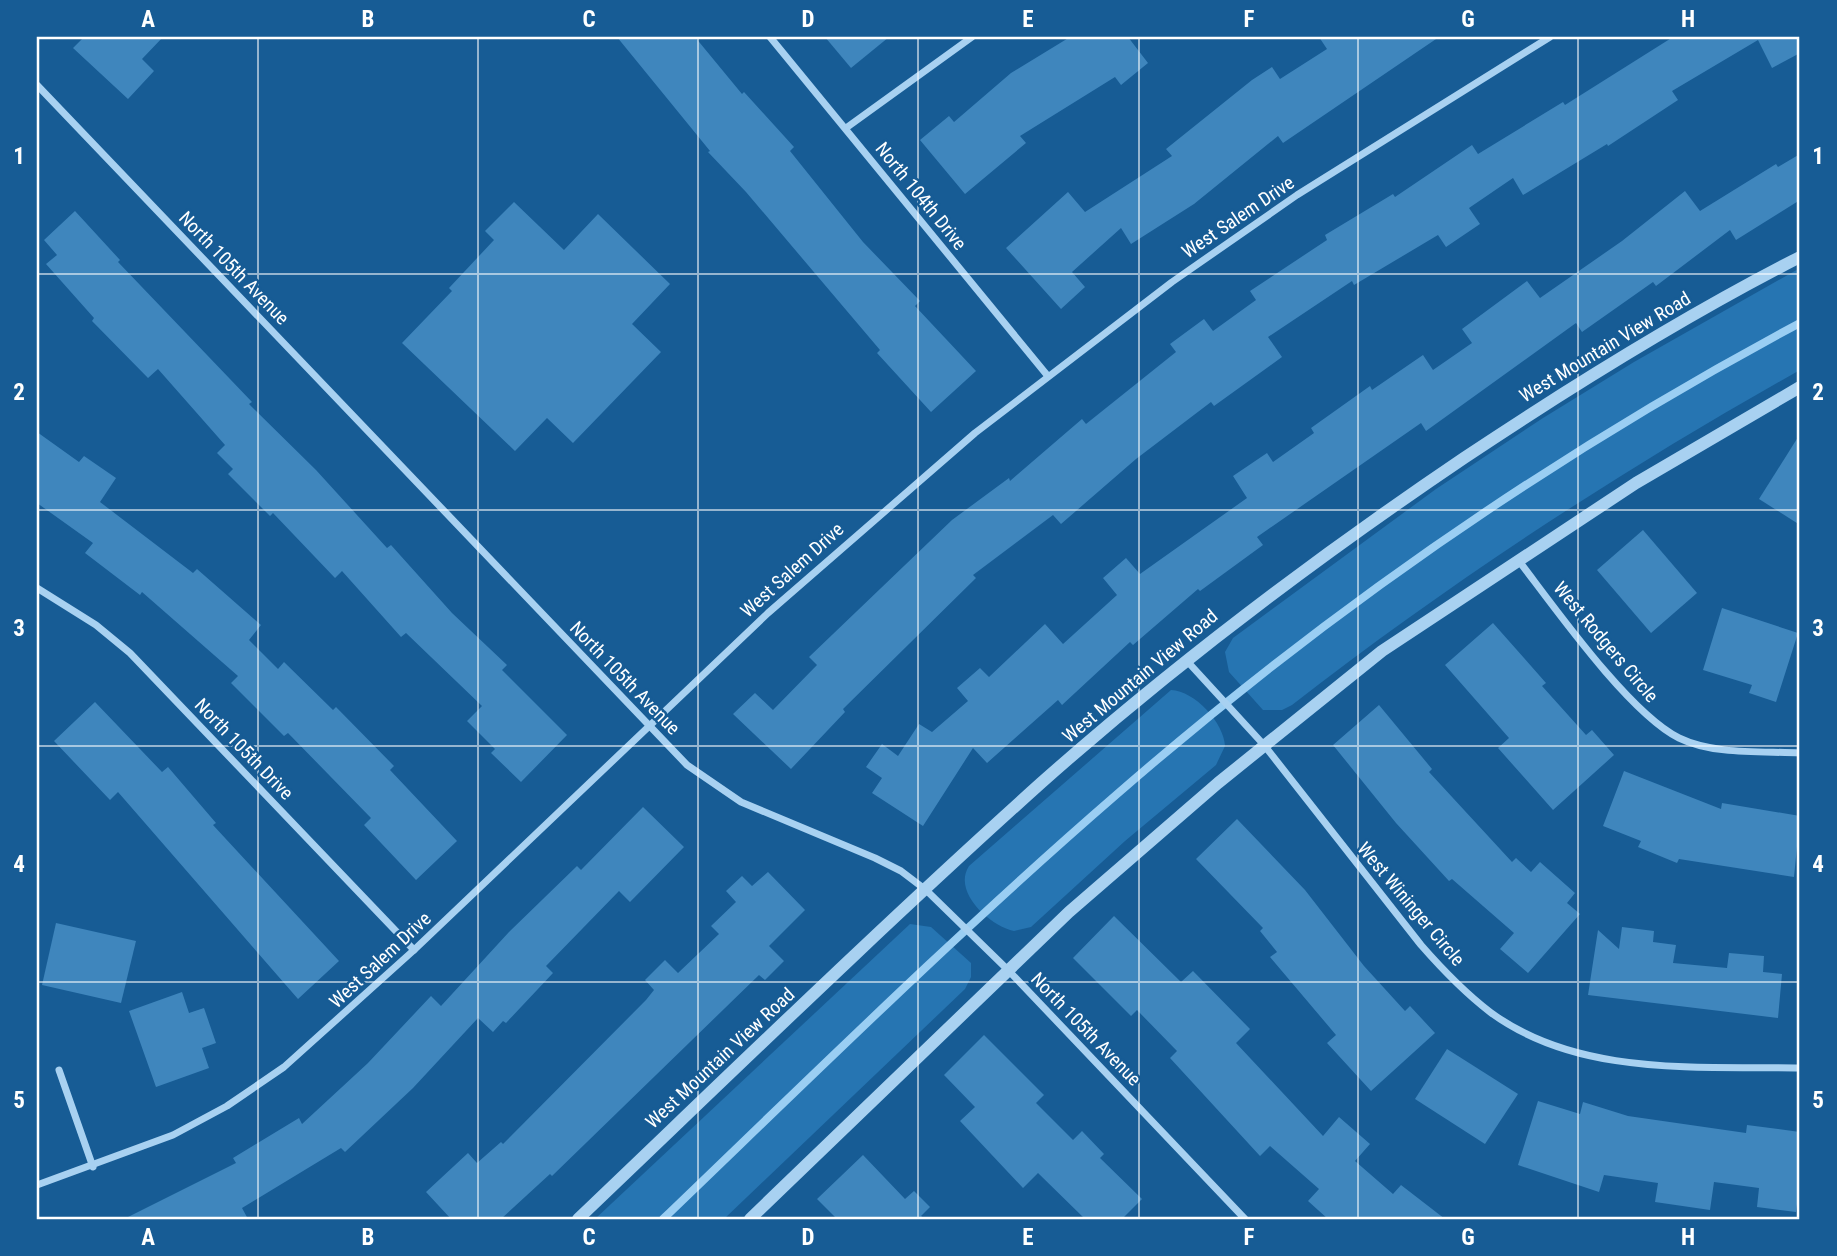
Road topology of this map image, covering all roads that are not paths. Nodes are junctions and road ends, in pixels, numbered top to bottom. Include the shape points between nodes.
1 (770, 37) edge
2 (972, 37) edge
3 (1550, 37) edge
4 (37, 85) edge
5 (846, 128) junction
6 (1800, 257) edge
7 (1047, 375) junction
8 (1800, 387) edge
9 (1519, 561) junction
10 (37, 588) edge
11 (1187, 661) junction
12 (648, 726) junction
13 (1264, 746) junction
14 (1800, 754) edge
15 (926, 890) junction
16 (414, 950) junction
17 (1008, 970) junction
18 (1800, 1068) edge
19 (59, 1070) dead end
20 (93, 1167) junction
21 (37, 1185) edge
22 (758, 1217) edge
23 (578, 1219) edge
24 (1245, 1219) edge

1 - 5 street, North 104th Drive
2 - 5 street
3 - 7 street, West Salem Drive via 1297,195
4 - 12 street, North 105th Avenue
5 - 7 street, North 104th Drive
6 - 11 street, West Mountain View Road via 1537,409 1358,530
7 - 12 street, West Salem Drive via 858,531
8 - 9 street via 1636,483
9 - 13 street via 1382,651
9 - 14 street, West Rodgers Circle via 1654,722 1709,748
10 - 16 street, North 105th Drive via 130,653
11 - 13 street, West Wininger Circle
11 - 15 street, West Mountain View Road via 1043,782
12 - 15 street, North 105th Avenue via 687,765 741,802 875,858
12 - 16 street, West Salem Drive
13 - 17 street
13 - 18 street, West Wininger Circle via 1448,976 1490,1012 1526,1034 1599,1059
15 - 17 street, North 105th Avenue
15 - 23 street, West Mountain View Road
16 - 20 street, West Salem Drive via 284,1067 228,1106 173,1135
17 - 22 street
17 - 24 street, North 105th Avenue
19 - 20 street
20 - 21 street, West Salem Drive

